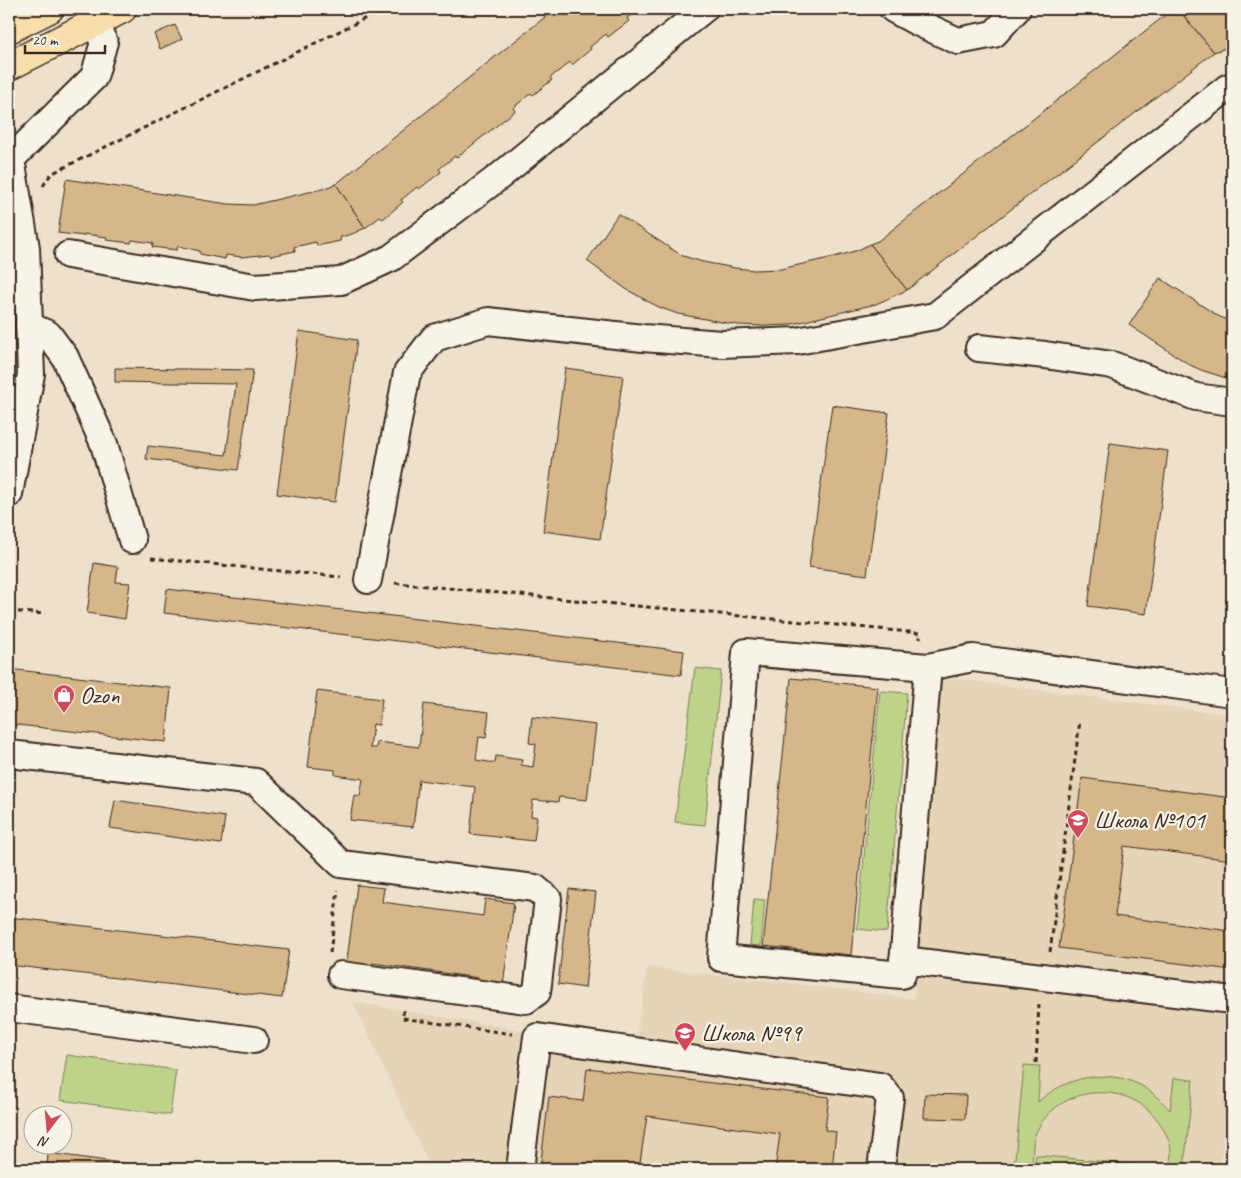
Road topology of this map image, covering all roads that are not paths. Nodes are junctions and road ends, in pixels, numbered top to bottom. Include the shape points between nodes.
1 (49, 9) edge
2 (122, 9) edge
3 (704, 9) edge
4 (893, 9) edge
5 (1017, 9) edge
6 (94, 23) junction
7 (9, 29) edge
8 (9, 66) edge
9 (1232, 86) edge
10 (10, 159) edge
11 (68, 255) dead end
12 (29, 326) junction
13 (979, 348) dead end
14 (1232, 402) edge
15 (9, 494) edge
16 (137, 549) road end
17 (368, 580) road end
18 (924, 667) junction
19 (1232, 693) edge
20 (9, 754) edge
21 (903, 960) junction
22 (341, 975) road end
23 (1232, 1000) edge
24 (9, 1008) edge
25 (254, 1040) dead end
26 (520, 1169) edge
27 (881, 1169) edge

1 - 7 main road
2 - 6 main road
3 - 11 lane via 500,176 391,258 340,281 255,287
4 - 5 lane via 958,41 994,34
6 - 8 main road
6 - 10 lane via 104,42 94,77
9 - 17 lane via 935,316 797,341 714,344 488,321 434,338 407,372
10 - 12 lane via 26,248
12 - 15 lane via 31,374
12 - 16 lane via 48,334 65,357 104,444
13 - 14 lane via 1112,365 1196,397
18 - 19 lane via 973,658
18 - 21 lane
18 - 21 lane via 746,652 721,958 902,975
20 - 22 lane via 256,782 341,864 534,888 548,899 537,992 526,1000
21 - 23 lane via 1043,987
24 - 25 lane
26 - 27 lane via 537,1037 880,1086 890,1098

